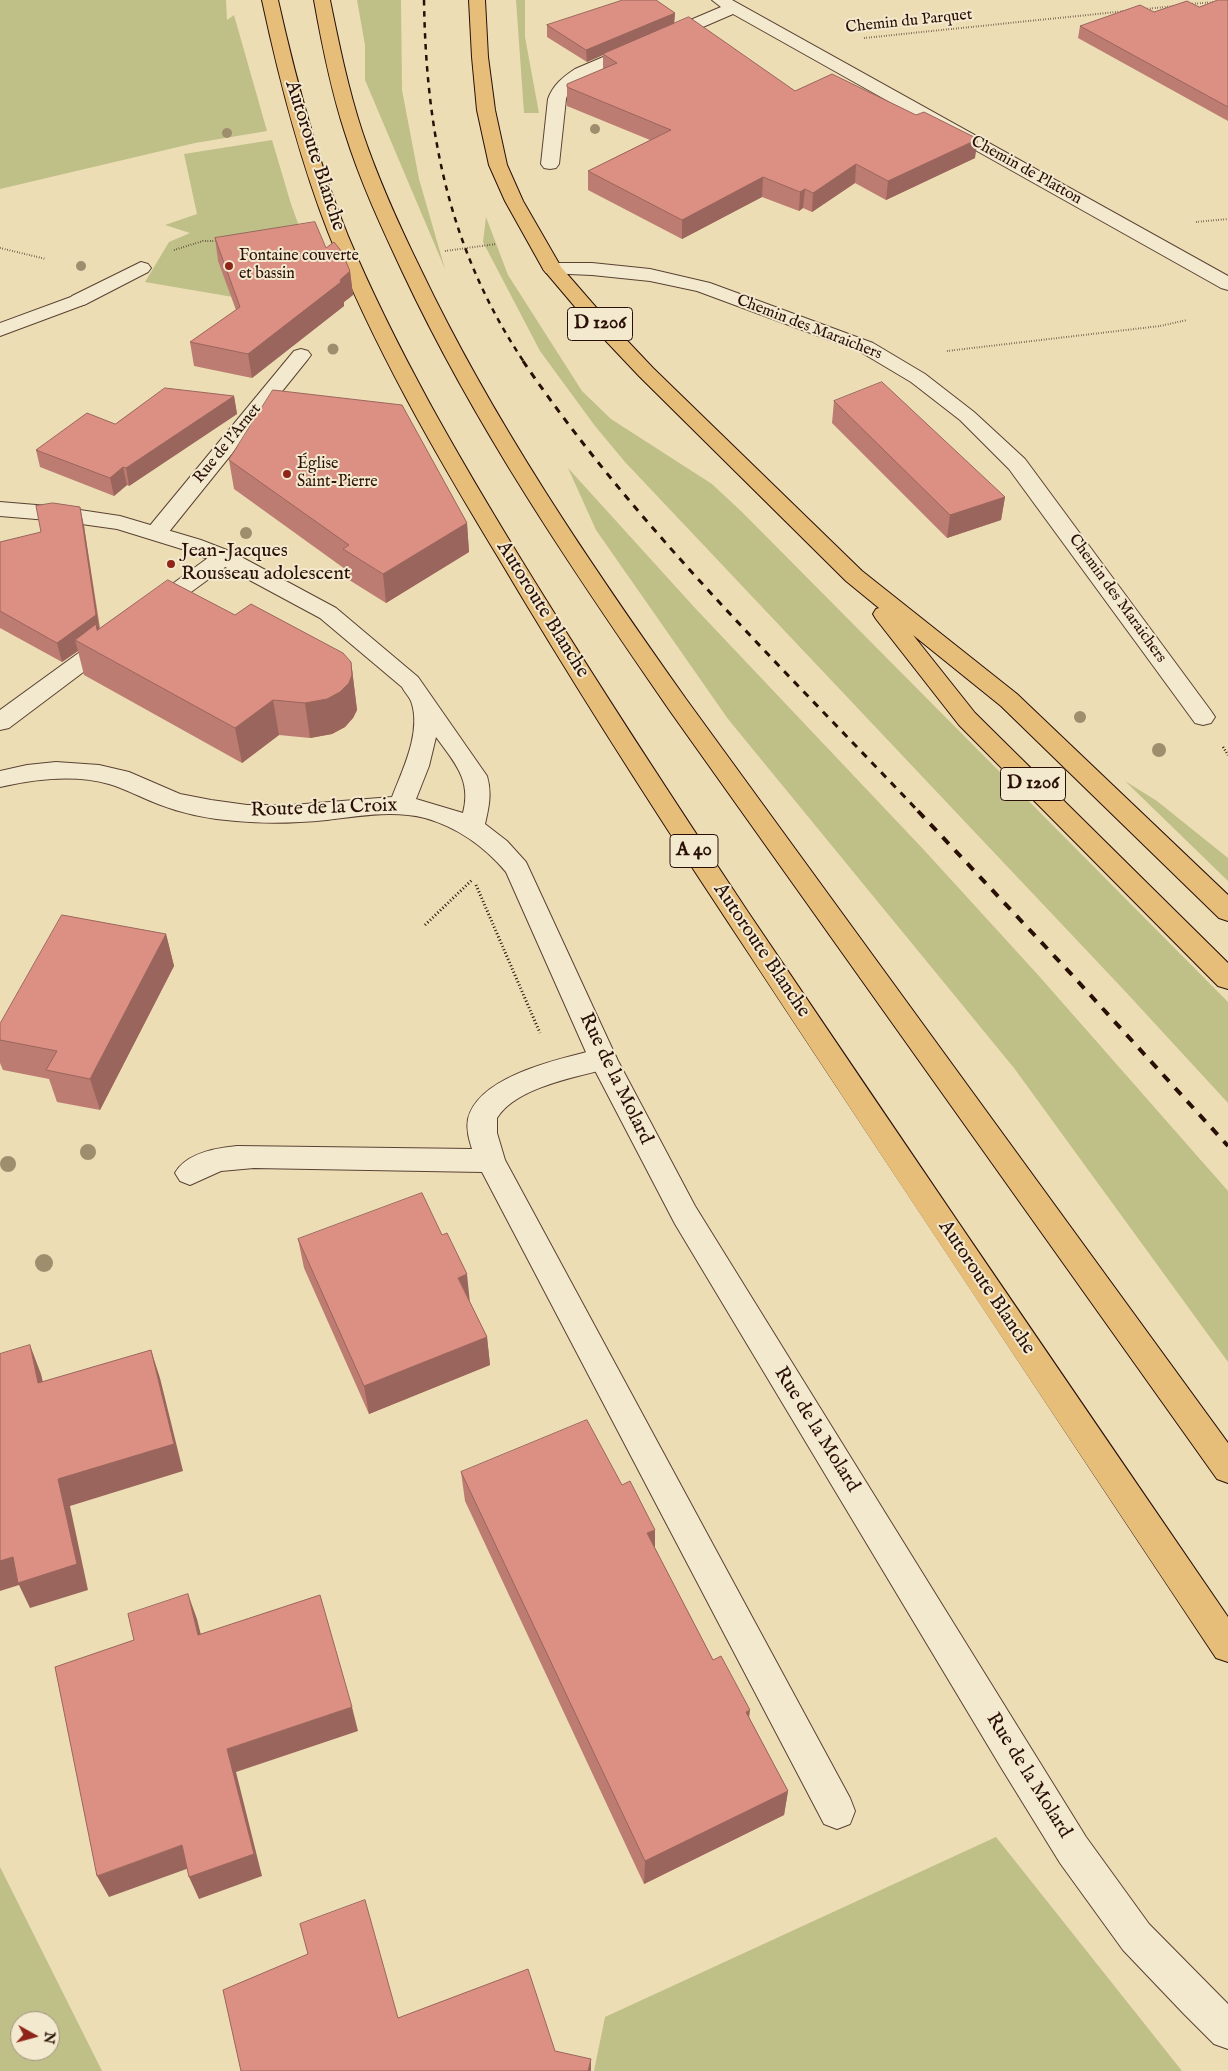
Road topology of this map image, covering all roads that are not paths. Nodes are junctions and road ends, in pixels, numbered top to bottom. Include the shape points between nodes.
1 (270, 0) edge
2 (322, 0) edge
3 (478, 0) edge
4 (727, 4) edge
5 (550, 164) dead end
6 (141, 268) road end
7 (553, 269) junction
8 (1228, 284) edge
9 (0, 330) edge
10 (301, 354) dead end
11 (0, 509) edge
12 (156, 534) junction
13 (224, 557) junction
14 (854, 576) junction
15 (421, 696) junction
16 (1202, 717) dead end
17 (0, 722) edge
18 (0, 779) edge
19 (401, 806) junction
20 (444, 814) joint
21 (471, 828) junction
22 (1228, 911) edge
23 (1228, 979) edge
24 (603, 1059) junction
25 (491, 1162) junction
26 (190, 1173) dead end
27 (1228, 1470) edge
28 (1228, 1646) edge
29 (837, 1811) dead end
30 (1228, 2030) edge

1 - 28 main road, Autoroute Blanche / A 40 via 282,59 326,201 350,264 395,358 449,458 666,810
2 - 27 main road via 342,94 387,219 416,285 506,447 598,591 678,705
3 - 7 main road, D 1206 via 486,110 498,166
4 - 5 street via 582,73 559,89
4 - 8 street, Chemin de Platton
6 - 9 street via 79,300
7 - 14 main road, D 1206 via 646,372
7 - 16 street, Chemin des Maraichers via 611,271 687,282 825,331 892,361 918,378 966,416 1017,464
10 - 12 street, Rue de l'Arnet
11 - 12 street via 90,517
12 - 13 street via 194,544
13 - 15 street via 328,613 394,666
13 - 17 street
14 - 22 main road, D 1206 via 1009,700
14 - 23 main road, D 1206 via 967,720
15 - 19 street via 426,713 424,742
15 - 21 street via 475,776 478,803
18 - 19 street, Route de la Croix via 43,772 86,772 112,776 196,806 251,813
19 - 20 street, Route de la Croix
20 - 21 street, Rue de la Molard
21 - 24 street, Rue de la Molard via 496,844 517,868
24 - 25 street via 520,1084 501,1096 483,1116 482,1130
24 - 30 street, Rue de la Molard via 685,1215 1073,1850 1136,1937
25 - 26 street via 254,1156 217,1159
25 - 29 street

